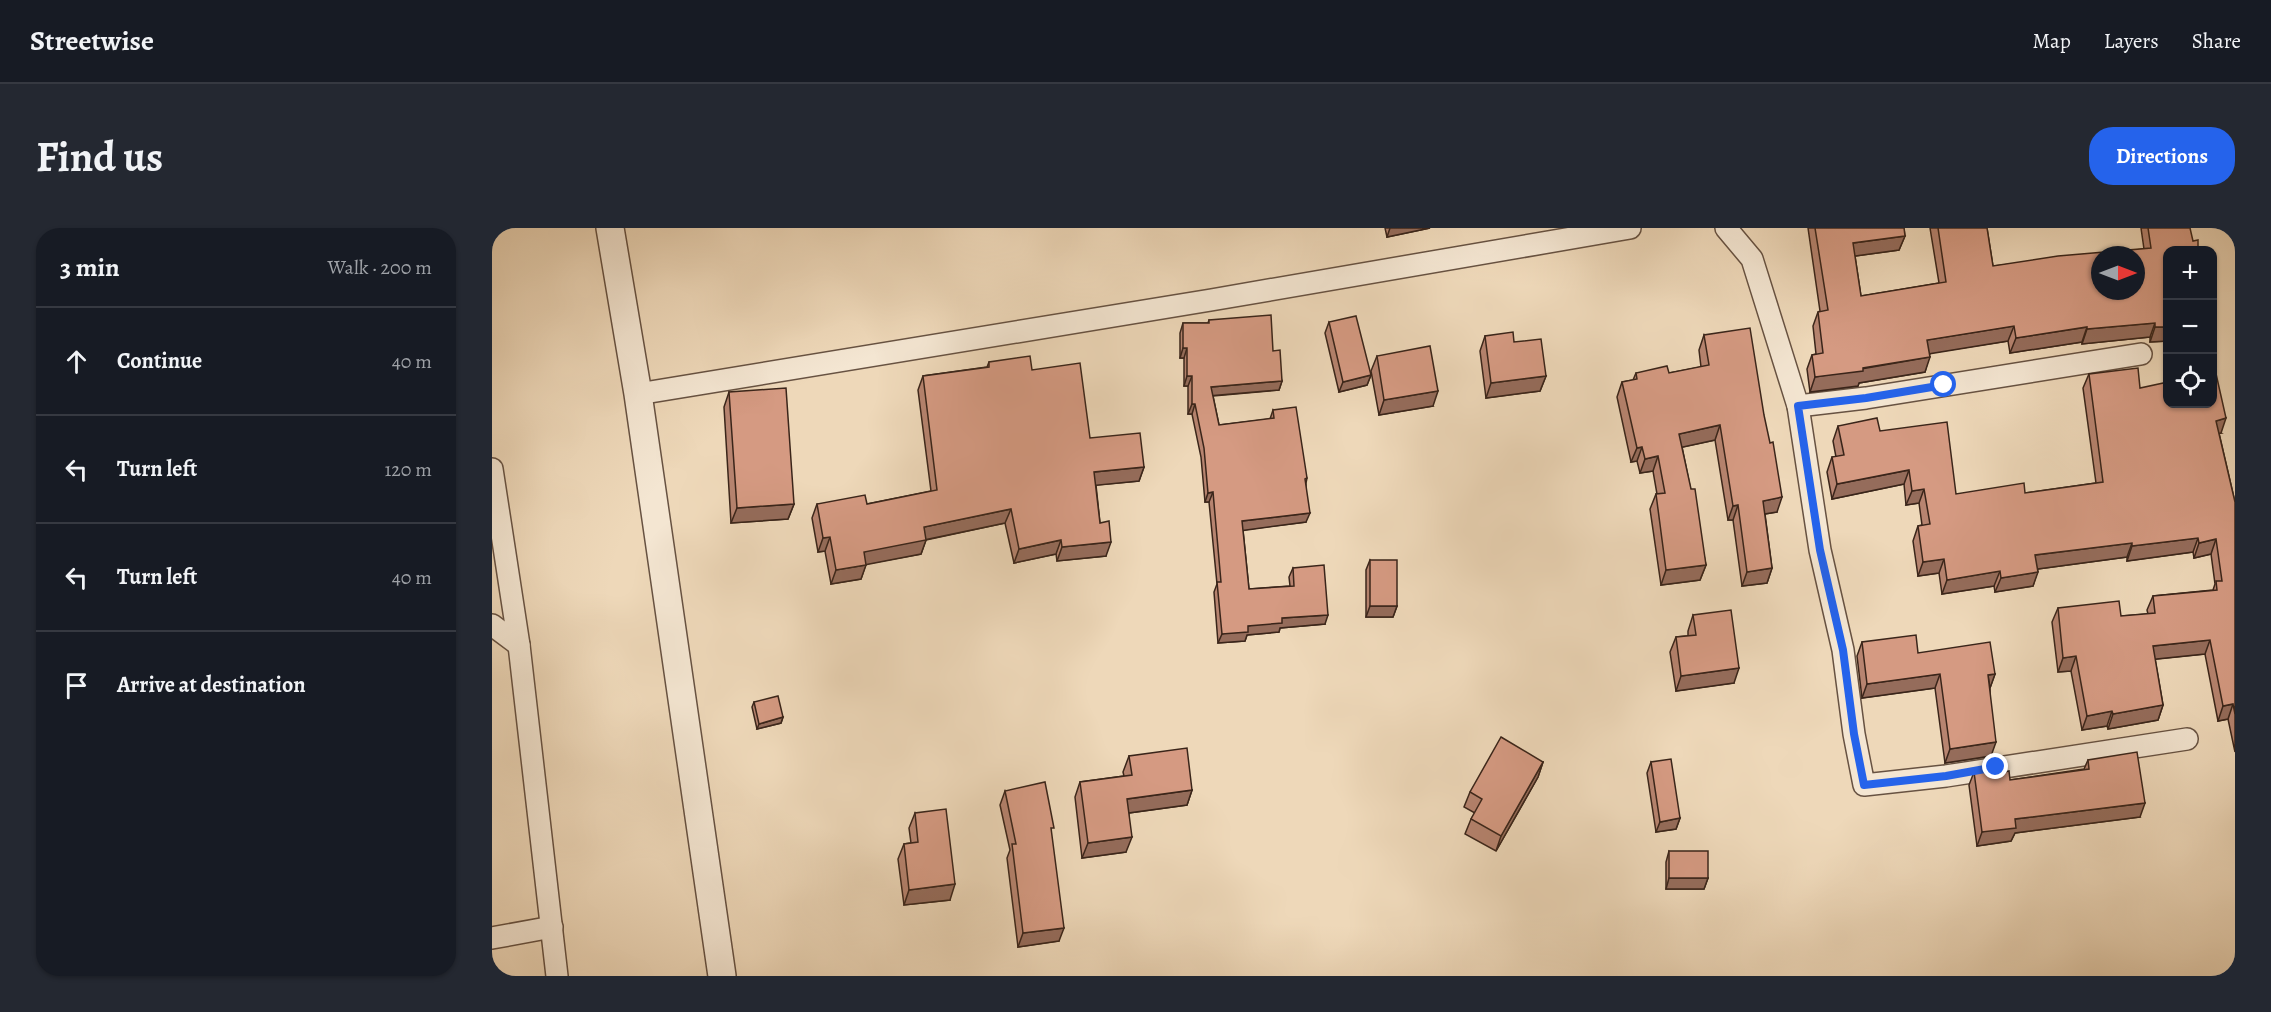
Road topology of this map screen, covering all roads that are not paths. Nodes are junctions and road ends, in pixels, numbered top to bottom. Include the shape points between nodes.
1 (610, 228) edge
2 (1630, 228) edge
3 (1726, 228) edge
4 (2141, 354) dead end
5 (638, 393) junction
6 (1798, 406) junction
7 (492, 469) edge
8 (492, 625) edge
9 (519, 645) junction
10 (2187, 739) dead end
11 (552, 927) junction
12 (492, 938) edge
13 (557, 976) edge
14 (722, 976) edge

1 - 5 street
2 - 5 street
3 - 6 street via 1752,259
4 - 6 street
5 - 14 street
6 - 10 street via 1820,550 1843,650 1864,785
7 - 9 street
8 - 9 street
9 - 11 street
11 - 12 street
11 - 13 street

